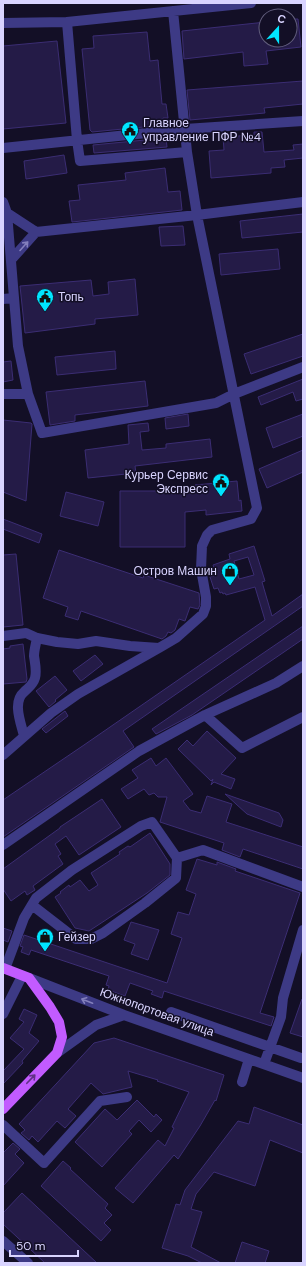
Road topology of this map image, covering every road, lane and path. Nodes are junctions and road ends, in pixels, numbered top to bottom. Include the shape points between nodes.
1 (251, 3) edge
2 (173, 11) junction
3 (67, 22) junction
4 (3, 24) edge
5 (303, 121) edge
6 (185, 130) junction
7 (77, 140) junction
8 (3, 148) edge
9 (187, 152) junction
10 (303, 202) edge
11 (5, 207) edge
12 (197, 215) junction
13 (36, 232) junction
14 (11, 260) junction
15 (14, 298) junction
16 (3, 299) edge
17 (303, 367) edge
18 (3, 394) edge
19 (28, 394) junction
20 (234, 394) junction
21 (3, 636) edge
22 (37, 638) junction
23 (159, 648) junction
24 (303, 666) edge
25 (205, 716) junction
26 (303, 717) edge
27 (24, 736) junction
28 (3, 755) edge
29 (3, 845) edge
30 (177, 858) junction
31 (303, 887) edge
32 (32, 904) junction
33 (303, 930) edge
34 (4, 968) edge
35 (26, 977) junction
36 (8, 993) edge
37 (171, 1012) dead end
38 (3, 1014) edge
39 (124, 1015) junction
40 (270, 1047) junction
41 (57, 1053) junction
42 (301, 1058) dead end
43 (249, 1059) junction
44 (264, 1064) junction
45 (303, 1078) edge
46 (242, 1082) dead end
47 (127, 1097) dead end
48 (3, 1109) edge
49 (3, 1125) edge
50 (3, 1241) edge
51 (28, 1263) edge

1 - 2 street
2 - 3 street
2 - 6 street
3 - 4 street
3 - 7 street
5 - 6 street
6 - 7 street
6 - 9 street
7 - 8 street
7 - 9 street via 80,161
9 - 12 street
10 - 12 street
11 - 13 street
11 - 14 street
12 - 13 street
12 - 20 street
14 -> 13 street
14 - 15 street
15 - 16 street
15 - 19 street via 18,346
17 - 20 street
18 - 19 street
19 - 20 street via 42,433 216,403
20 - 23 street via 257,508 251,518 212,530 207,535 201,557 206,597 203,614 176,638
21 - 22 street via 26,633
22 - 23 street via 78,644 96,641
22 - 27 street via 34,654 35,680 19,697 18,705
23 - 27 street via 78,694
24 - 25 street via 276,683
25 - 26 street via 242,748
25 - 29 street via 139,751
27 - 28 street
30 - 31 street via 202,850
30 - 32 street via 152,822 141,826 72,870
30 - 32 street via 176,878 145,903 91,939 76,940
32 - 34 street
33 - 40 street via 283,998 281,1017
34 - 35 main road, Южнопортовая улица
35 - 36 street
39 -> 35 street, Южнопортовая улица
35 - 41 main road via 59,1022 62,1037
36 - 38 street
37 - 40 street
39 - 41 street via 96,1024
39 - 43 street, Южнопортовая улица
40 - 42 street
40 - 44 street
48 -> 41 main road
43 - 44 street, Южнопортовая улица
43 - 46 street
44 - 45 street, Южнопортовая улица
47 - 49 street via 100,1101 44,1163
50 - 51 street

